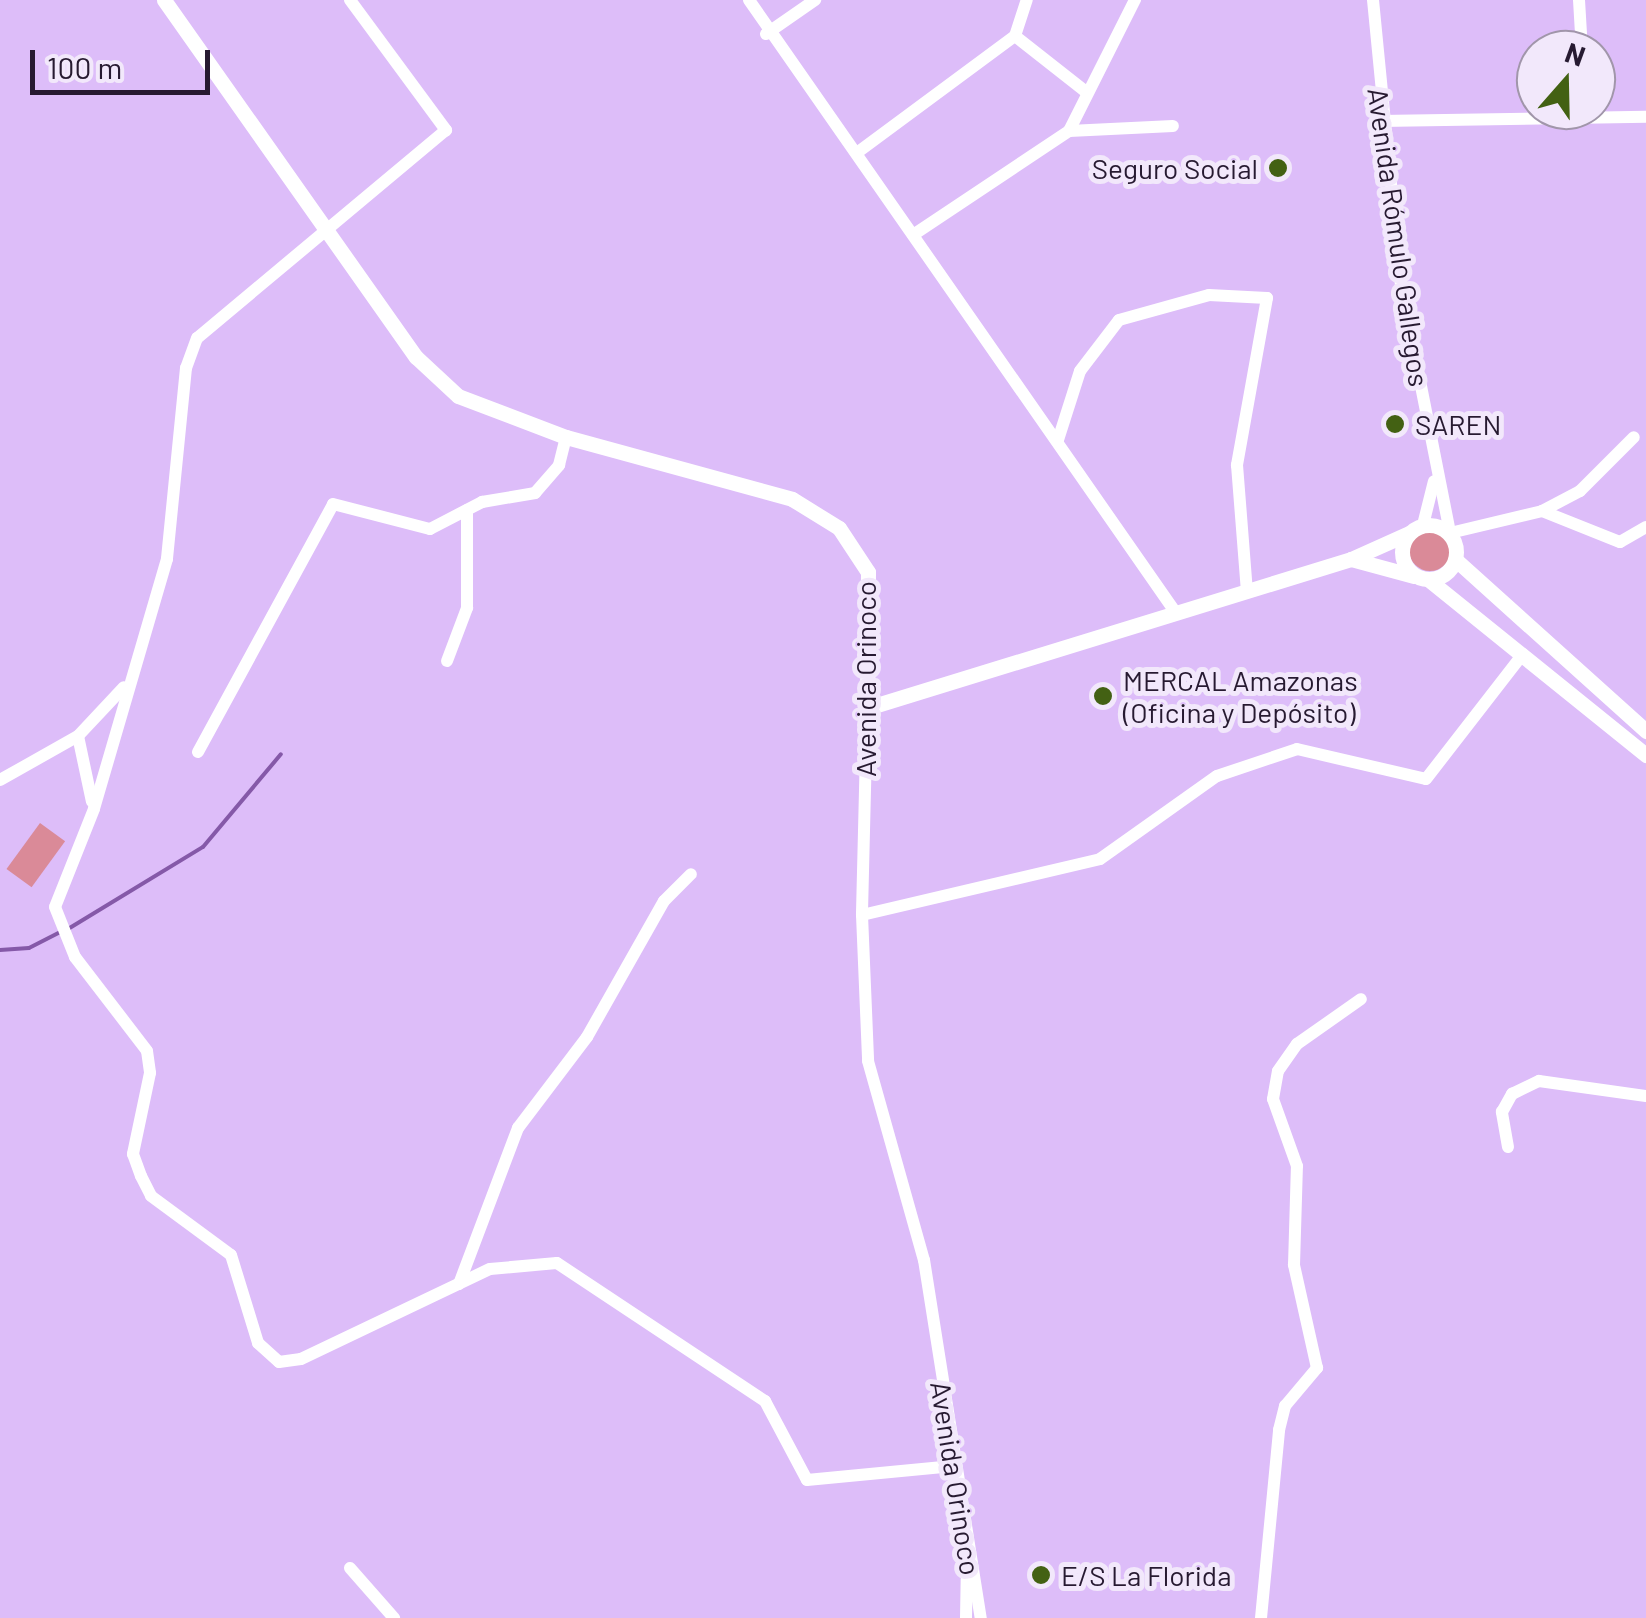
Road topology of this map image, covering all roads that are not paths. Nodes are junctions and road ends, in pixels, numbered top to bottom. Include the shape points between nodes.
1 (164, 0) edge
2 (350, 0) edge
3 (749, 0) edge
4 (814, 0) edge
5 (1027, 0) edge
6 (1135, 0) edge
7 (1372, 0) edge
8 (1579, 0) edge
9 (1581, 30) edge
10 (766, 34) junction
11 (1015, 36) junction
12 (1085, 92) junction
13 (1616, 116) edge
14 (1516, 117) edge
15 (1646, 118) edge
16 (1380, 122) junction
17 (1173, 126) dead end
18 (1069, 130) junction
19 (858, 152) junction
20 (324, 229) junction
21 (913, 236) junction
22 (566, 437) junction
23 (1634, 437) dead end
24 (1058, 440) junction
25 (1435, 474) junction
26 (467, 510) junction
27 (1542, 511) junction
28 (1646, 527) edge
29 (1416, 529) junction
30 (1450, 533) junction
31 (1351, 559) junction
32 (1456, 560) junction
33 (1424, 579) junction
34 (1247, 591) junction
35 (1176, 613) junction
36 (1523, 654) junction
37 (447, 662) dead end
38 (126, 686) junction
39 (867, 708) junction
40 (1646, 731) edge
41 (78, 736) junction
42 (198, 752) dead end
43 (1646, 755) edge
44 (0, 780) edge
45 (94, 808) junction
46 (691, 874) dead end
47 (862, 915) junction
48 (1361, 999) dead end
49 (1646, 1096) edge
50 (1508, 1147) dead end
51 (459, 1284) junction
52 (953, 1466) junction
53 (967, 1562) junction
54 (350, 1568) dead end
55 (982, 1614) edge
56 (394, 1618) edge
57 (966, 1618) edge
58 (1260, 1618) edge

1 - 20 main road, Avenida Orinoco
2 - 20 street via 446,130
3 - 10 street
4 - 10 street
5 - 11 street
6 - 12 street
7 - 16 street, Avenida Rómulo Gallegos
8 - 9 street
10 - 19 street
11 - 12 street
11 - 19 street
12 - 18 street
13 - 15 street
14 - 16 street
16 - 25 street, Avenida Rómulo Gallegos
17 - 18 street
18 - 21 street
19 - 21 street
20 - 22 main road, Avenida Orinoco via 438,380 472,402
20 - 38 street via 196,338 186,368 167,559
21 - 24 street
22 - 26 street via 559,465 535,493
22 - 39 main road, Avenida Orinoco via 792,499 839,528 868,572
23 - 27 street via 1580,491
24 - 34 street via 1080,371 1119,320 1209,295 1267,298 1236,465
24 - 35 street
25 - 29 street, Avenida Rómulo Gallegos
25 - 30 street, Avenida Rómulo Gallegos
26 - 37 street via 466,608
26 - 42 street via 418,529 333,504
27 - 28 street via 1620,542
27 - 30 street
29 - 30 main road
29 - 31 main road
29 - 33 main road via 1402,558
30 - 32 main road
31 - 33 main road
31 - 34 main road
32 - 33 main road
32 - 40 main road
33 - 36 main road
34 - 35 main road
35 - 39 main road
36 - 43 main road
36 - 47 street via 1426,778 1298,749 1217,776 1100,860
38 - 41 street
38 - 45 street
39 - 47 street, Avenida Orinoco
41 - 44 street
41 - 45 street
45 - 51 street via 55,907 56,926 147,1051 150,1073 133,1154 140,1176 151,1196 231,1255 267,1357 301,1359
46 - 51 street via 664,902 587,1037 518,1128
47 - 52 street, Avenida Orinoco via 868,1061 924,1260
48 - 58 street via 1297,1044 1278,1071 1273,1100 1297,1166 1294,1265 1316,1368 1285,1406 1278,1430
49 - 50 street via 1540,1081 1512,1094 1502,1112
51 - 52 street via 514,1263 556,1263 765,1401 807,1480
52 - 53 street, Avenida Orinoco
53 - 55 street, Avenida Orinoco
53 - 57 street
54 - 56 street

